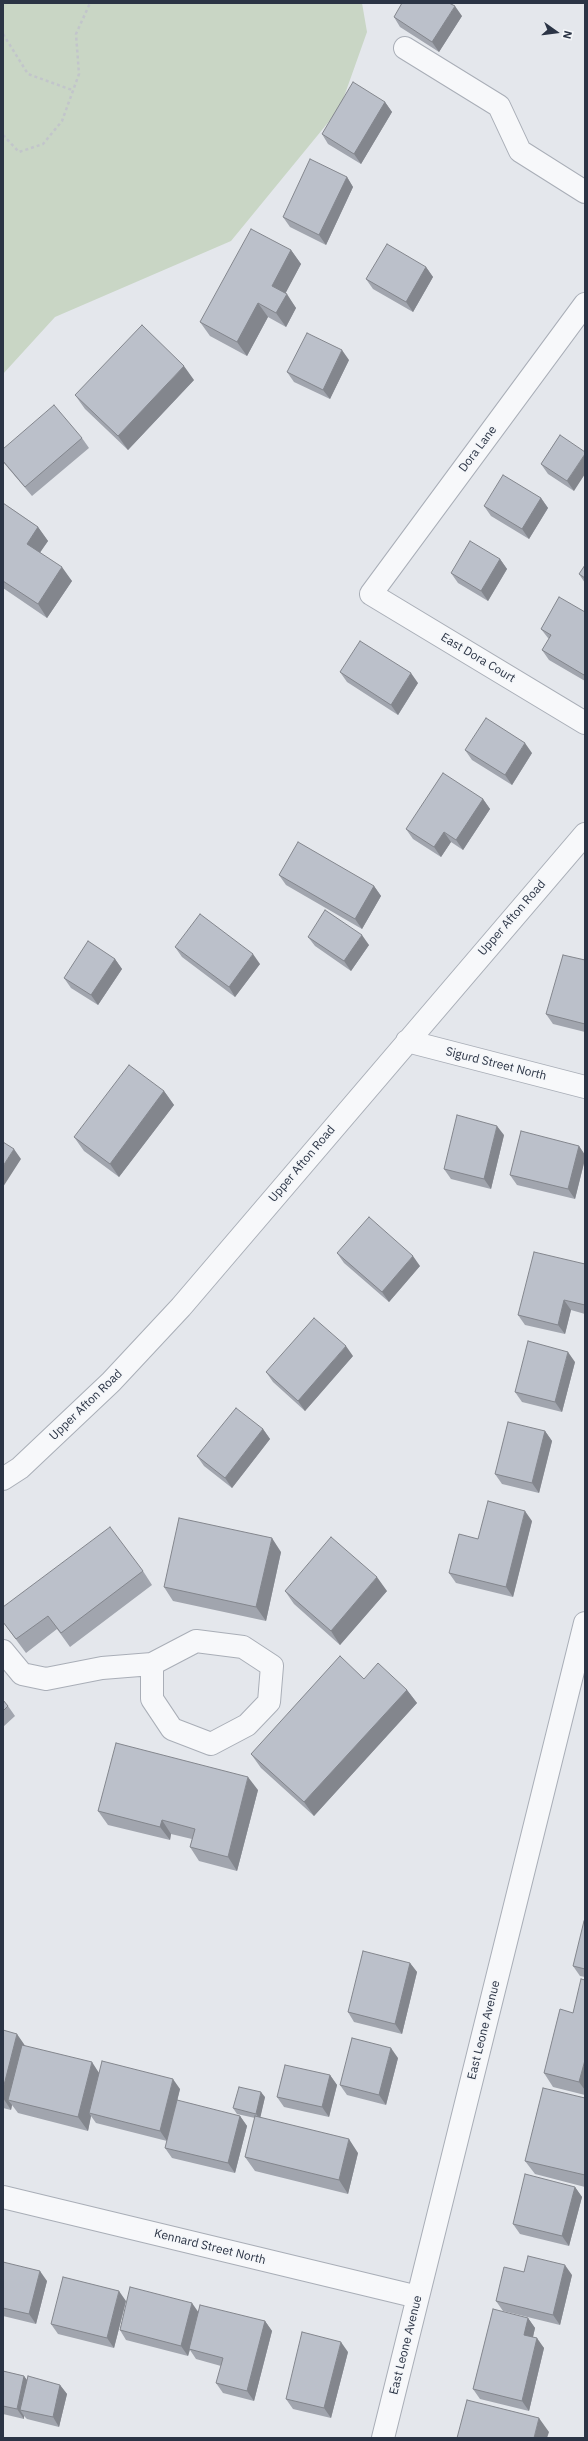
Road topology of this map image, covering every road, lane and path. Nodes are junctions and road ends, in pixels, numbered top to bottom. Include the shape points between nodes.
1 (90, 3) edge
2 (3, 34) edge
3 (405, 48) dead end
4 (72, 90) junction
5 (3, 135) edge
6 (585, 192) edge
7 (585, 304) edge
8 (371, 594) joint
9 (585, 723) edge
10 (585, 834) edge
11 (407, 1041) junction
12 (585, 1087) edge
13 (3, 1479) edge
14 (585, 1623) edge
15 (3, 1651) edge
16 (152, 1664) junction
17 (3, 2197) edge
18 (418, 2297) junction
19 (383, 2438) edge

1 - 4 path via 76,34 79,74
2 - 4 path via 28,74
3 - 6 street via 499,106 520,151
4 - 5 path via 62,121 43,144 19,152
7 - 8 street, Dora Lane
8 - 9 street, East Dora Court
10 - 11 street, Upper Afton Road
11 - 12 street, Sigurd Street North
11 - 13 street, Upper Afton Road via 175,1313 111,1382 20,1468
14 - 18 street, East Leone Avenue
15 - 16 street via 22,1674 33,1678 46,1679 102,1668
16 - 16 street via 196,1641 243,1646 272,1666 269,1702 247,1725 211,1744 172,1729 152,1699
17 - 18 street, Kennard Street North
18 - 19 street, East Leone Avenue

